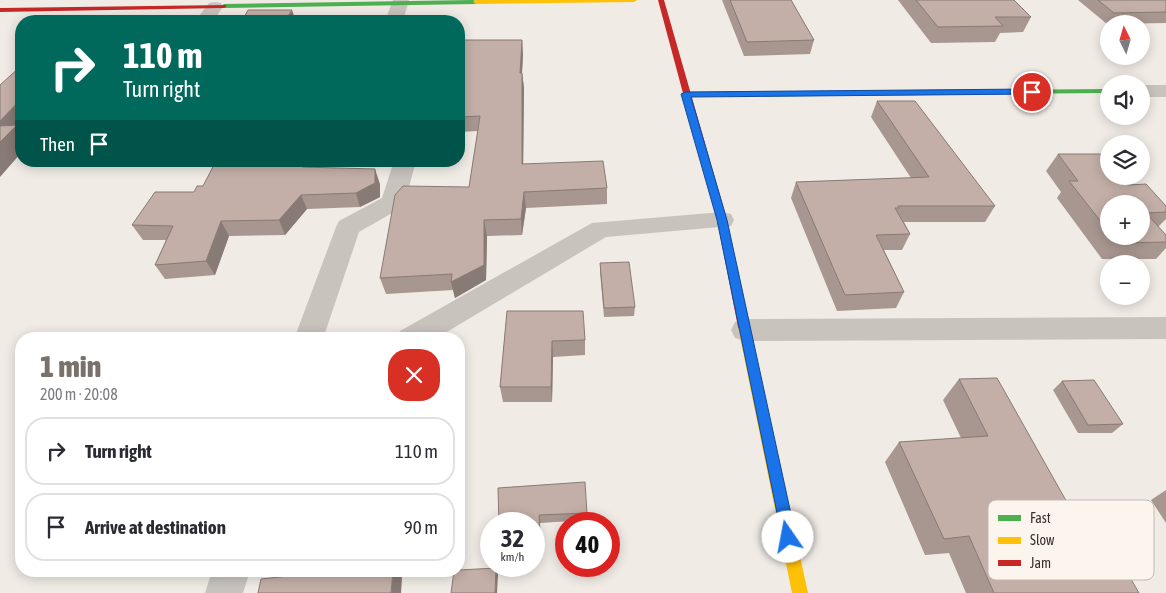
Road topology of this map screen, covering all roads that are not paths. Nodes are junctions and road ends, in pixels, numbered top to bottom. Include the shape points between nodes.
1 (634, 0) edge
2 (661, 0) edge
3 (400, 2) edge
4 (215, 7) junction
5 (0, 10) edge
6 (209, 15) edge
7 (396, 15) edge
8 (1100, 91) edge
9 (1150, 91) edge
10 (1166, 91) edge
11 (686, 94) junction
12 (403, 167) edge
13 (722, 220) junction
14 (1166, 328) edge
15 (745, 330) junction
16 (310, 332) edge
17 (422, 332) edge
18 (229, 577) edge
19 (224, 593) edge
20 (800, 593) edge

1 - 3 street
2 - 11 street
3 - 4 street
3 - 7 street
4 - 5 street
4 - 6 street
8 - 11 street
9 - 10 street
11 - 13 street
12 - 16 street via 393,202 348,227
13 - 15 street
13 - 17 street via 601,229
14 - 15 street
15 - 20 street
18 - 19 street

